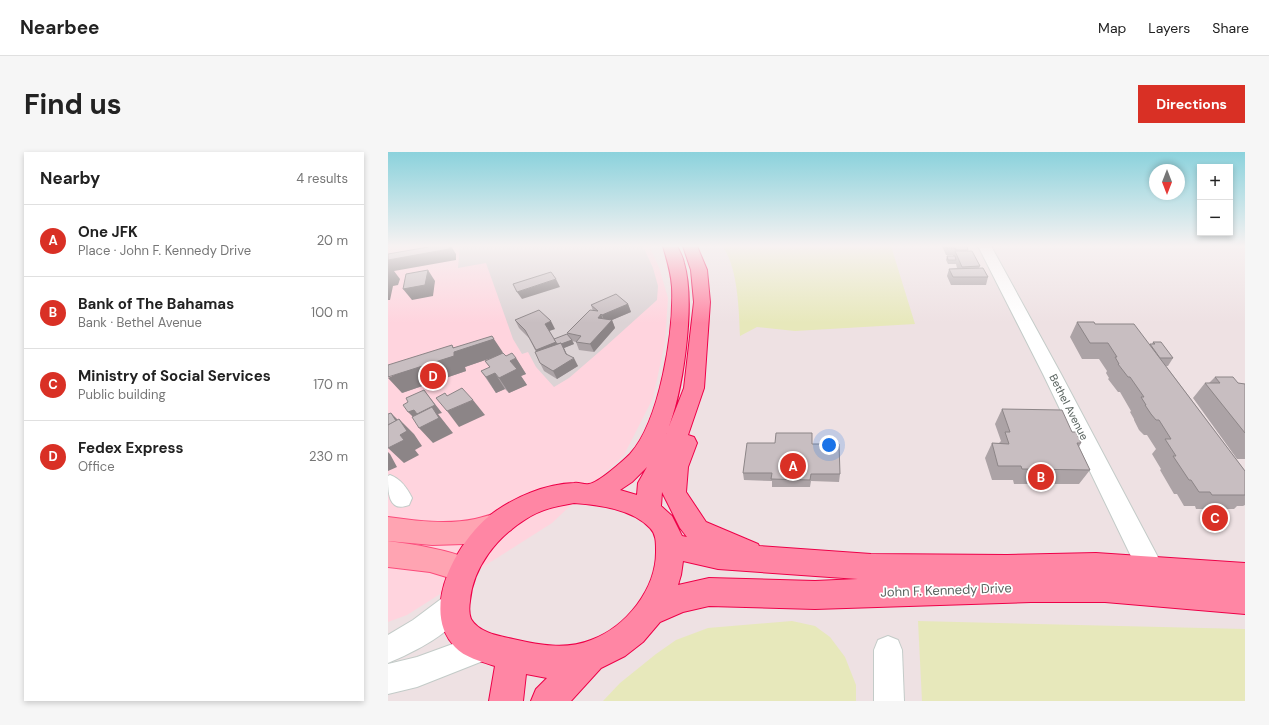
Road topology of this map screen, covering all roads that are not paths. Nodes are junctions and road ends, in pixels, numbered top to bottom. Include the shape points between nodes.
1 (680, 272) edge
2 (699, 272) edge
3 (998, 272) edge
4 (694, 388) junction
5 (592, 495) junction
6 (648, 510) junction
7 (502, 522) junction
8 (388, 529) edge
9 (670, 546) junction
10 (388, 554) edge
11 (769, 561) junction
12 (463, 569) junction
13 (1151, 570) junction
14 (1245, 577) edge
15 (1245, 600) edge
16 (454, 605) junction
17 (650, 611) junction
18 (388, 650) edge
19 (888, 650) dead end
20 (498, 651) junction
21 (590, 657) junction
22 (388, 679) edge
23 (506, 701) edge
24 (548, 701) edge
25 (889, 701) edge

1 - 5 highway via 677,333 671,380 658,429 634,467
2 - 4 highway via 702,302
3 - 13 street, Bethel Avenue
4 - 6 highway via 680,429 650,483
4 - 11 highway via 697,406 691,432 676,467 674,492 697,530
5 - 6 highway
5 - 7 highway via 574,493 550,497 517,510
6 - 9 highway via 663,524
7 - 8 main road via 476,531 445,533
7 - 12 highway via 484,538
9 - 11 highway, John F. Kennedy Drive via 718,556
9 - 17 highway via 670,563
10 - 12 main road via 430,560
11 - 13 highway, John F. Kennedy Drive via 871,567 1096,566
12 - 16 highway
13 - 14 highway, John F. Kennedy Drive
15 - 17 highway, John F. Kennedy Drive via 1106,588 815,594 709,592 682,598
16 - 18 street via 432,625
16 - 20 highway via 461,631 469,639
17 - 21 highway via 629,634 606,650
19 - 25 street
20 - 21 highway via 551,662 576,661
20 - 22 street
20 - 23 highway
21 - 24 highway

